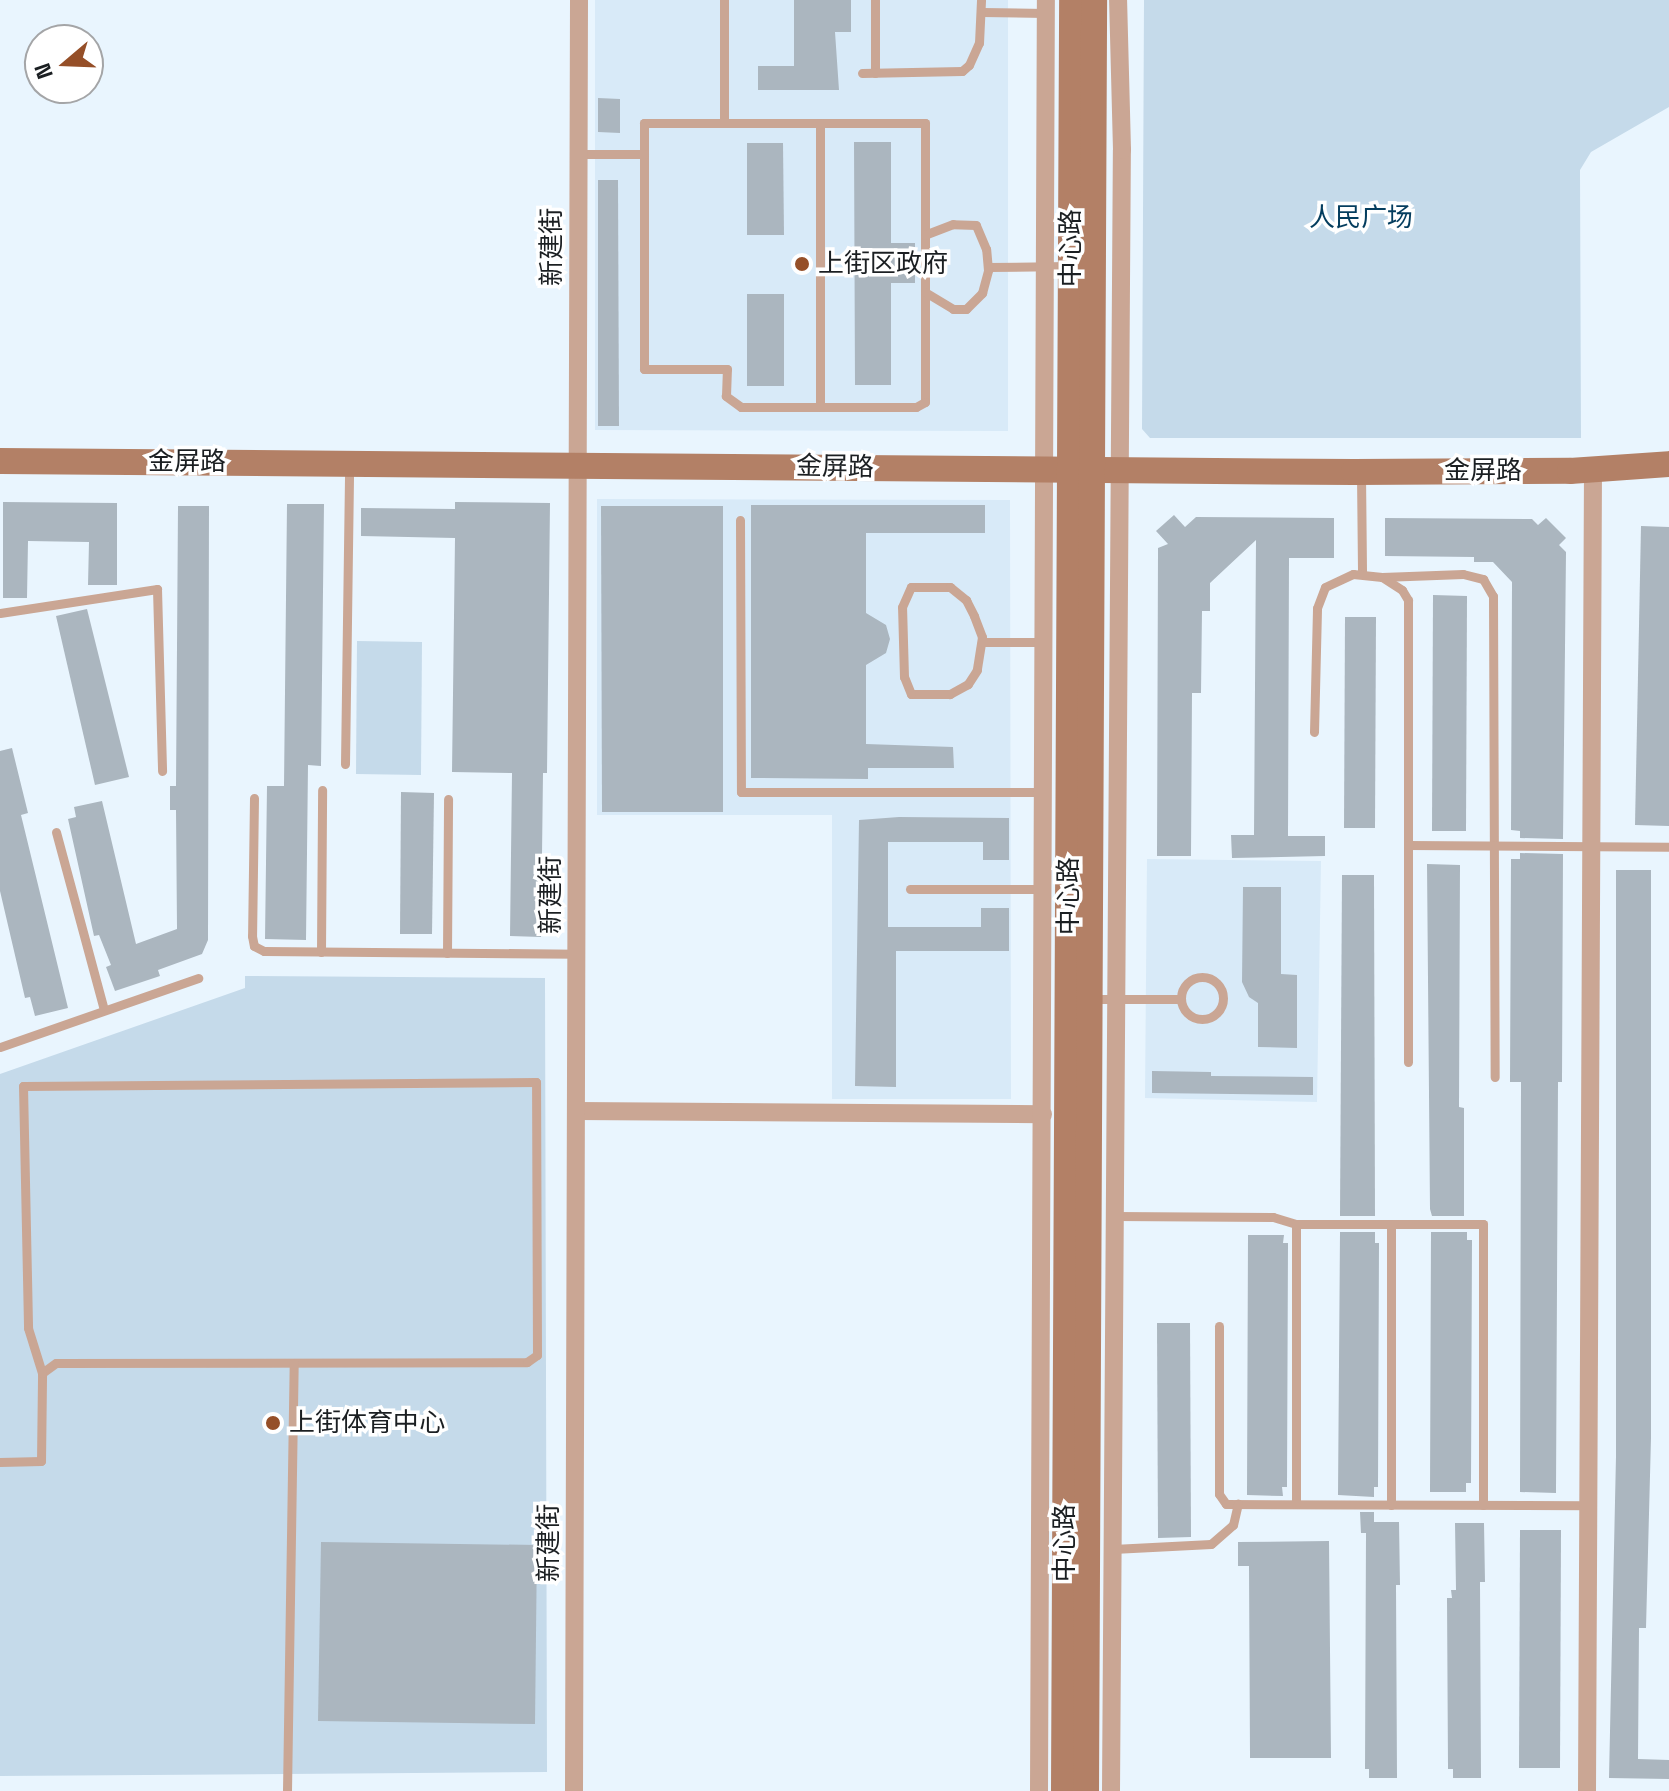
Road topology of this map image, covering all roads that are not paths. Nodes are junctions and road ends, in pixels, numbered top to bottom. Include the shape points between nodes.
1 (579, 0) edge
2 (724, 0) edge
3 (875, 0) edge
4 (981, 0) edge
5 (1072, 0) edge
6 (1094, 0) edge
7 (1118, 0) edge
8 (1046, 6) edge
9 (982, 12) junction
10 (862, 73) dead end
11 (875, 73) junction
12 (724, 123) junction
13 (820, 123) junction
14 (578, 154) junction
15 (644, 154) junction
16 (925, 235) junction
17 (1058, 266) junction
18 (988, 267) junction
19 (925, 292) junction
20 (820, 407) junction
21 (0, 461) edge
22 (349, 463) junction
23 (1669, 464) edge
24 (578, 465) junction
25 (1068, 469) junction
26 (1593, 469) junction
27 (1120, 470) junction
28 (1361, 472) junction
29 (740, 520) dead end
30 (1362, 574) junction
31 (1382, 577) junction
32 (0, 613) edge
33 (982, 642) junction
34 (1044, 642) junction
35 (1314, 732) dead end
36 (345, 764) dead end
37 (162, 771) dead end
38 (322, 790) dead end
39 (1044, 792) junction
40 (254, 798) dead end
41 (448, 799) dead end
42 (56, 832) dead end
43 (1408, 845) junction
44 (1496, 845) junction
45 (1591, 846) junction
46 (1669, 847) edge
47 (910, 889) dead end
48 (1044, 889) junction
49 (321, 952) junction
50 (447, 953) junction
51 (577, 954) junction
52 (198, 978) dead end
53 (1090, 999) junction
54 (1116, 999) junction
55 (1180, 999) junction
56 (104, 1010) junction
57 (0, 1047) edge
58 (1408, 1062) dead end
59 (1495, 1077) dead end
60 (576, 1111) junction
61 (1043, 1114) junction
62 (1115, 1216) junction
63 (1296, 1224) junction
64 (1391, 1224) junction
65 (1219, 1326) dead end
66 (294, 1363) junction
67 (42, 1373) junction
68 (0, 1462) edge
69 (1238, 1504) junction
70 (1296, 1504) junction
71 (1391, 1505) junction
72 (1483, 1505) junction
73 (1588, 1505) junction
74 (1113, 1549) junction
75 (287, 1791) edge
76 (574, 1791) edge
77 (1039, 1791) edge
78 (1064, 1791) edge
79 (1086, 1791) edge
80 (1111, 1791) edge
81 (1587, 1791) edge

1 - 14 street, 新建街
2 - 12 lane
3 - 11 lane
4 - 9 lane
5 - 17 main road, 中心路
6 - 25 main road, 中心路
7 - 27 street
8 - 9 lane
8 - 17 street
9 - 11 lane via 979,43 962,71
10 - 11 lane
12 - 13 lane
12 - 15 lane via 644,123
13 - 16 lane via 925,123
13 - 20 lane
14 - 15 lane
14 - 24 street, 新建街
15 - 20 lane via 644,369 727,369 726,396 741,407
16 - 18 lane via 971,222 983,239
16 - 19 lane
17 - 18 lane
17 - 25 main road, 中心路
18 - 19 lane via 982,293 966,309 941,304
19 - 20 lane via 925,402 916,407
21 - 22 main road, 金屏路
22 - 24 main road, 金屏路
22 - 36 lane
23 - 26 main road, 金屏路
24 - 25 main road, 金屏路
24 - 51 street, 新建街
25 - 27 main road, 金屏路
25 - 34 street
25 - 53 main road, 中心路
25 - 78 main road, 中心路
26 - 28 main road, 金屏路
26 - 45 street
27 - 28 main road, 金屏路
27 - 54 street
28 - 30 lane
29 - 39 lane via 741,792
30 - 31 lane
30 - 35 lane via 1342,576 1325,587 1317,608
31 - 43 lane via 1408,600
31 - 44 lane via 1463,574 1483,579 1493,596
32 - 37 lane via 157,589
33 - 33 lane via 977,670 968,684 950,694 911,694 901,641 902,607 911,587 950,587 966,600
33 - 34 lane
34 - 39 street
38 - 49 lane
39 - 48 street
40 - 49 lane via 254,946 264,951
41 - 50 lane
42 - 56 lane
43 - 44 lane
43 - 58 lane
44 - 45 lane
44 - 59 lane
45 - 46 lane
45 - 73 street
47 - 48 lane
48 - 61 street
49 - 50 lane
50 - 51 lane
51 - 60 street, 新建街
52 - 56 lane
53 - 54 lane
53 - 79 main road, 中心路
54 - 55 lane
54 - 62 street
55 - 55 lane via 1184,985 1201,977 1216,982 1223,996 1219,1012 1205,1020 1190,1017
56 - 57 lane
60 - 61 street
60 - 76 street, 新建街
61 - 77 street
62 - 63 lane via 1273,1217
62 - 74 street
63 - 64 lane
63 - 70 lane
64 - 71 lane
64 - 72 lane via 1483,1224
65 - 69 lane via 1219,1494 1226,1504
66 - 67 lane via 56,1363
66 - 67 lane via 527,1362 537,1355 536,1082 23,1086 28,1328
66 - 75 lane
67 - 68 lane via 41,1461
69 - 70 lane
69 - 74 lane via 1233,1525 1211,1544
70 - 71 lane
71 - 72 lane
72 - 73 lane
73 - 81 street
74 - 80 street

